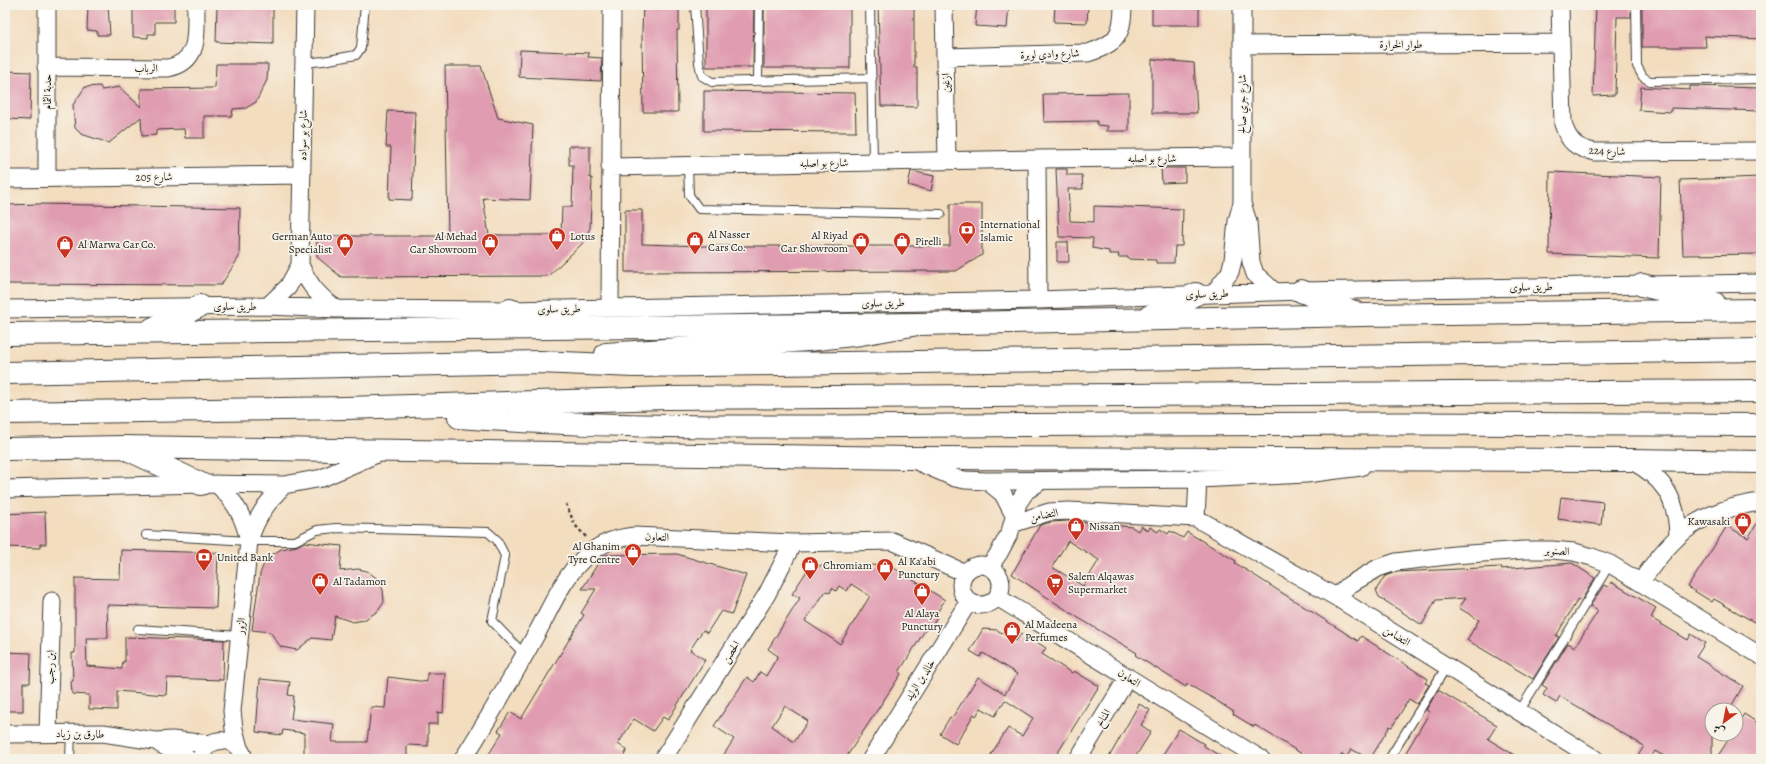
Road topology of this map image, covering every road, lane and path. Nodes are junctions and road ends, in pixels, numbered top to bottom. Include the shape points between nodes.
1 (46, 5) edge
2 (196, 5) edge
3 (305, 5) edge
4 (365, 5) edge
5 (612, 5) edge
6 (696, 5) edge
7 (759, 5) edge
8 (870, 5) edge
9 (944, 5) edge
10 (1123, 5) edge
11 (1242, 5) edge
12 (1560, 5) edge
13 (1636, 5) edge
14 (1560, 43) junction
15 (1242, 45) junction
16 (945, 57) junction
17 (304, 63) junction
18 (46, 67) junction
19 (872, 78) junction
20 (1761, 79) edge
21 (758, 81) junction
22 (1761, 151) edge
23 (1242, 157) junction
24 (1037, 159) junction
25 (947, 161) junction
26 (873, 162) junction
27 (688, 166) junction
28 (610, 167) junction
29 (302, 175) junction
30 (47, 178) junction
31 (5, 179) edge
32 (1242, 203) junction
33 (941, 214) dead end
34 (300, 265) junction
35 (1761, 283) edge
36 (1642, 285) junction
37 (1301, 291) junction
38 (1275, 292) junction
39 (1205, 294) junction
40 (1038, 300) junction
41 (200, 306) junction
42 (268, 306) junction
43 (610, 308) junction
44 (5, 309) edge
45 (337, 309) junction
46 (510, 310) junction
47 (1752, 310) edge
48 (1362, 315) junction
49 (1142, 320) junction
50 (918, 324) junction
51 (558, 327) junction
52 (145, 332) junction
53 (5, 334) edge
54 (1761, 350) edge
55 (539, 362) junction
56 (5, 373) edge
57 (1761, 391) edge
58 (346, 408) junction
59 (5, 413) edge
60 (1761, 425) edge
61 (123, 447) junction
62 (5, 449) edge
63 (387, 449) junction
64 (910, 458) junction
65 (1408, 459) junction
66 (1630, 460) junction
67 (1761, 462) edge
68 (1198, 479) junction
69 (987, 481) junction
70 (1041, 481) junction
71 (209, 484) junction
72 (284, 485) junction
73 (5, 489) edge
74 (1761, 502) edge
75 (566, 504) dead end
76 (1196, 518) junction
77 (1013, 519) junction
78 (146, 535) dead end
79 (1678, 535) junction
80 (250, 541) junction
81 (793, 542) junction
82 (596, 548) junction
83 (1610, 564) junction
84 (989, 567) junction
85 (965, 573) junction
86 (1641, 582) junction
87 (997, 596) junction
88 (1336, 597) junction
89 (52, 601) dead end
90 (969, 601) junction
91 (138, 629) dead end
92 (240, 636) junction
93 (525, 655) junction
94 (1761, 656) edge
95 (1447, 666) junction
96 (1128, 677) junction
97 (232, 712) junction
98 (1520, 712) junction
99 (48, 733) junction
100 (71, 733) junction
101 (5, 734) edge
102 (154, 741) junction
103 (212, 743) junction
104 (244, 755) edge
105 (70, 759) edge
106 (188, 759) edge
107 (201, 759) edge
108 (463, 759) edge
109 (663, 759) edge
110 (871, 759) edge
111 (1078, 759) edge
112 (1261, 759) edge
113 (1389, 759) edge
114 (1595, 759) edge

1 - 18 street, حدبة الثمام
2 - 18 street, الرباب via 195,42 192,52 186,61 177,66
3 - 17 street, شارع بو سواده
4 - 17 lane via 361,48 356,55
5 - 28 street
6 - 21 lane via 702,76 712,82
7 - 21 lane
8 - 19 lane
9 - 16 street, ازغين
10 - 16 street, شارع وادي لوبرة via 1120,30 1113,42 1088,53
11 - 15 street, شارع جري صالح
12 - 14 street, شارع 224
13 - 20 lane via 1637,66 1643,77 1650,81
14 - 15 street, طوار الخرارة
14 - 22 street, شارع 224 via 1563,124 1566,136 1573,144 1584,150
15 - 23 street, شارع جري صالح
16 - 25 street, ازغين
17 - 29 street, شارع بو سواده
18 - 30 street, حدبة الثمام
19 - 21 lane
19 - 26 lane
23 - 24 street, شارع بو اصلبه
23 - 32 street, شارع جري صالح
24 - 25 street, شارع بو اصلبه
24 - 40 street
25 - 26 street, شارع بو اصلبه
26 - 27 street, شارع بو اصلبه
27 - 28 street, شارع بو اصلبه
27 - 33 lane via 689,195 699,209
28 - 43 street
29 - 30 street, شارع 205
29 - 34 street, شارع بو سواده
30 - 31 street, شارع 205
32 - 38 street, شارع جري صالح via 1248,222 1251,262 1255,274
32 - 39 street, شارع جري صالح via 1230,272
34 - 42 street, شارع بو سواده via 288,287
34 - 45 street, شارع بو سواده via 314,291
35 - 36 street, طريق سلوى
36 - 37 street, طريق سلوى
36 - 47 main road
37 - 38 street, طريق سلوى
37 - 48 main road
38 - 39 street, طريق سلوى
39 - 40 street, طريق سلوى
39 - 49 main road
40 - 43 street, طريق سلوى
41 - 42 street, طريق سلوى
41 - 44 street, طريق سلوى
41 - 52 main road
42 - 45 street, طريق سلوى
43 - 46 street, طريق سلوى
45 - 46 street, طريق سلوى
46 - 51 main road
47 - 48 main road, طريق سلوى
48 - 49 main road, طريق سلوى
49 - 50 main road, طريق سلوى
50 - 51 main road, طريق سلوى
50 - 55 main road via 808,340 634,351
51 - 52 main road, طريق سلوى
52 - 53 main road, طريق سلوى
54 - 55 main road via 634,366
55 - 56 main road
57 - 58 main road via 666,398
58 - 59 main road
58 - 60 main road via 515,421 664,427 1384,422
61 - 62 main road
61 - 63 main road
61 - 71 main road
63 - 64 main road
63 - 72 street via 322,478
64 - 65 main road
64 - 69 street via 955,478
65 - 66 main road
65 - 68 street via 1306,474
66 - 67 main road
66 - 79 street via 1650,472 1666,489 1677,518
68 - 70 street
68 - 76 street
69 - 70 street
69 - 77 street via 1003,494
70 - 77 street via 1026,491 1018,503
71 - 72 street
71 - 73 street
71 - 80 street, الزور via 229,496 239,510
72 - 80 street, الزور via 262,510 254,525
74 - 79 street via 1737,506 1708,516
75 - 82 path via 575,525
76 - 77 street, التضامن via 1069,511
76 - 88 street, التضامن
77 - 84 street via 1006,541
78 - 80 lane
79 - 86 street via 1665,547
80 - 92 street, الزور
80 - 93 lane via 295,541 317,530 336,528 488,532 497,540 505,556 492,621
81 - 82 street, التعاون via 634,536 618,537
81 - 85 street, التعاون via 892,541
81 - 109 street, الحصن via 767,594
82 - 93 street, التعاون via 583,558 566,581
83 - 86 street, الصنوبر
83 - 88 street, الصنوبر via 1574,552 1524,550 1396,562 1378,568
83 - 98 lane
84 - 85 street via 974,566
84 - 87 street via 1000,580
85 - 90 street via 961,588 964,597
86 - 94 street, الصنوبر
87 - 90 street via 982,605
87 - 96 street, التعاون
88 - 95 street, التضامن
89 - 99 street, ابن رجب
90 - 110 street, خالد بن الوليد
91 - 92 lane
92 - 97 street, الزور
93 - 108 street, التعاون
95 - 98 street, التضامن
95 - 113 lane
96 - 111 street, المناخ
96 - 112 street, التعاون
97 - 103 street, الزور
97 - 104 street, الزور via 234,729
98 - 114 street, التضامن
99 - 100 street, طارق بن زياد
99 - 101 street, طارق بن زياد
100 - 102 street, طارق بن زياد via 103,733
100 - 105 lane
102 - 103 street, طارق بن زياد
102 - 106 street, طارق بن زياد
103 - 104 street, طارق بن زياد via 227,741
103 - 107 street, الزور

